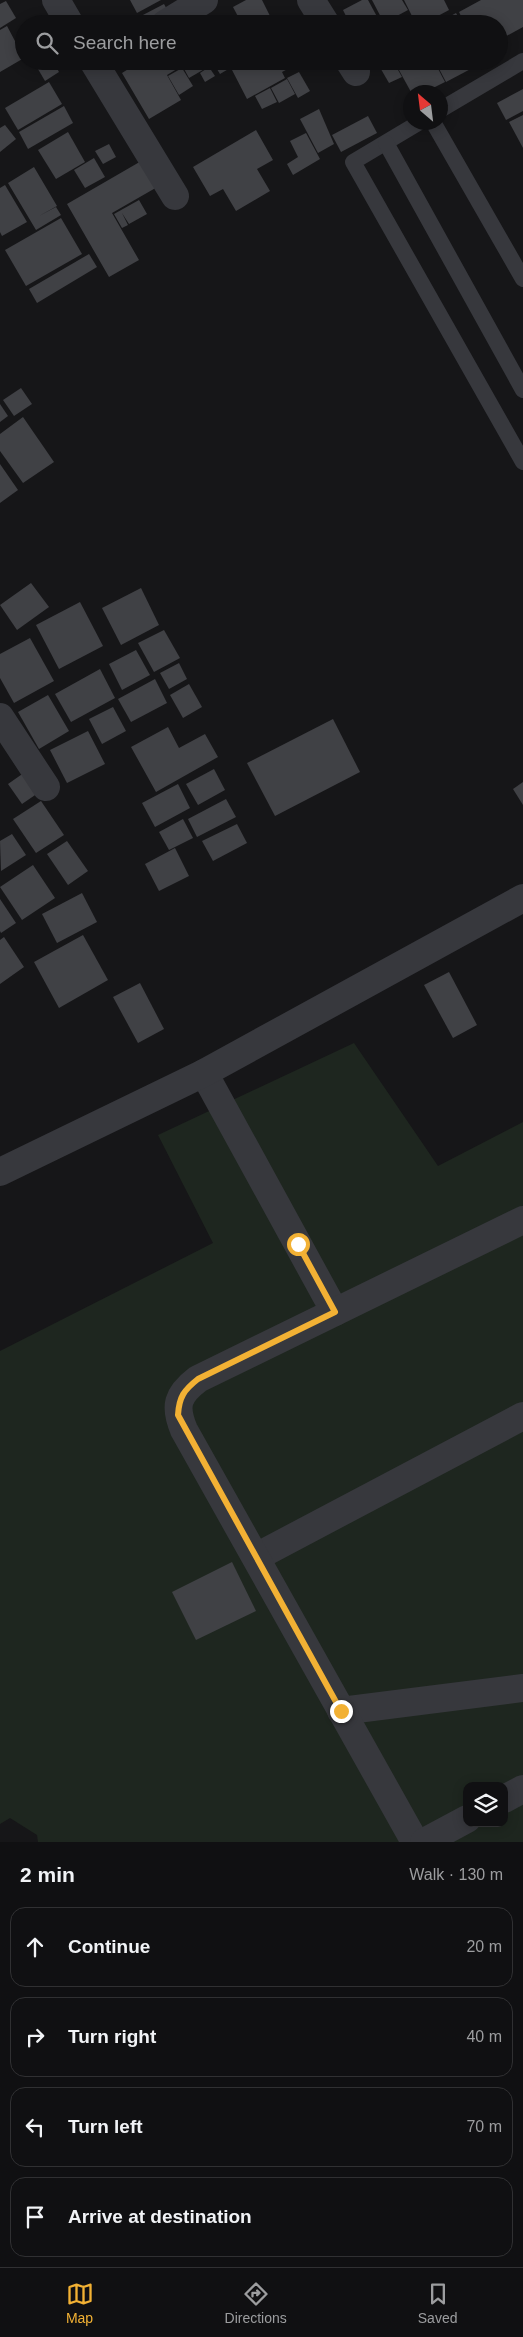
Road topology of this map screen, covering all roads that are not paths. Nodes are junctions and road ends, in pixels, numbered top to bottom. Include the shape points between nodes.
1 (56, 0) edge
2 (204, 0) edge
3 (312, 0) edge
4 (65, 15) edge
5 (180, 15) edge
6 (321, 15) edge
7 (523, 61) edge
8 (102, 70) edge
9 (508, 70) edge
10 (508, 70) edge
11 (448, 105) edge
12 (406, 130) edge
13 (438, 130) edge
14 (386, 142) junction
15 (175, 196) dead end
16 (523, 279) edge
17 (523, 390) edge
18 (523, 462) edge
19 (0, 717) edge
20 (46, 787) dead end
21 (523, 898) edge
22 (204, 1073) junction
23 (0, 1172) edge
24 (523, 1220) edge
25 (335, 1312) junction
26 (523, 1416) edge
27 (256, 1557) junction
28 (523, 1688) edge
29 (341, 1711) junction
30 (523, 1789) edge
31 (508, 1797) edge
32 (463, 1821) edge
33 (415, 1842) edge
34 (424, 1842) edge

1 - 4 street
2 - 5 street
3 - 6 street
7 - 9 lane
8 - 15 street
10 - 11 lane
12 - 14 lane
13 - 16 lane
14 - 17 lane
14 - 18 lane via 354,162
19 - 20 street
21 - 22 street
22 - 23 street
22 - 25 street
24 - 25 street
25 - 27 street via 198,1379 185,1390 179,1401 178,1415 184,1430
26 - 27 street
27 - 29 street
28 - 29 street
29 - 33 street
30 - 31 street
32 - 34 street

